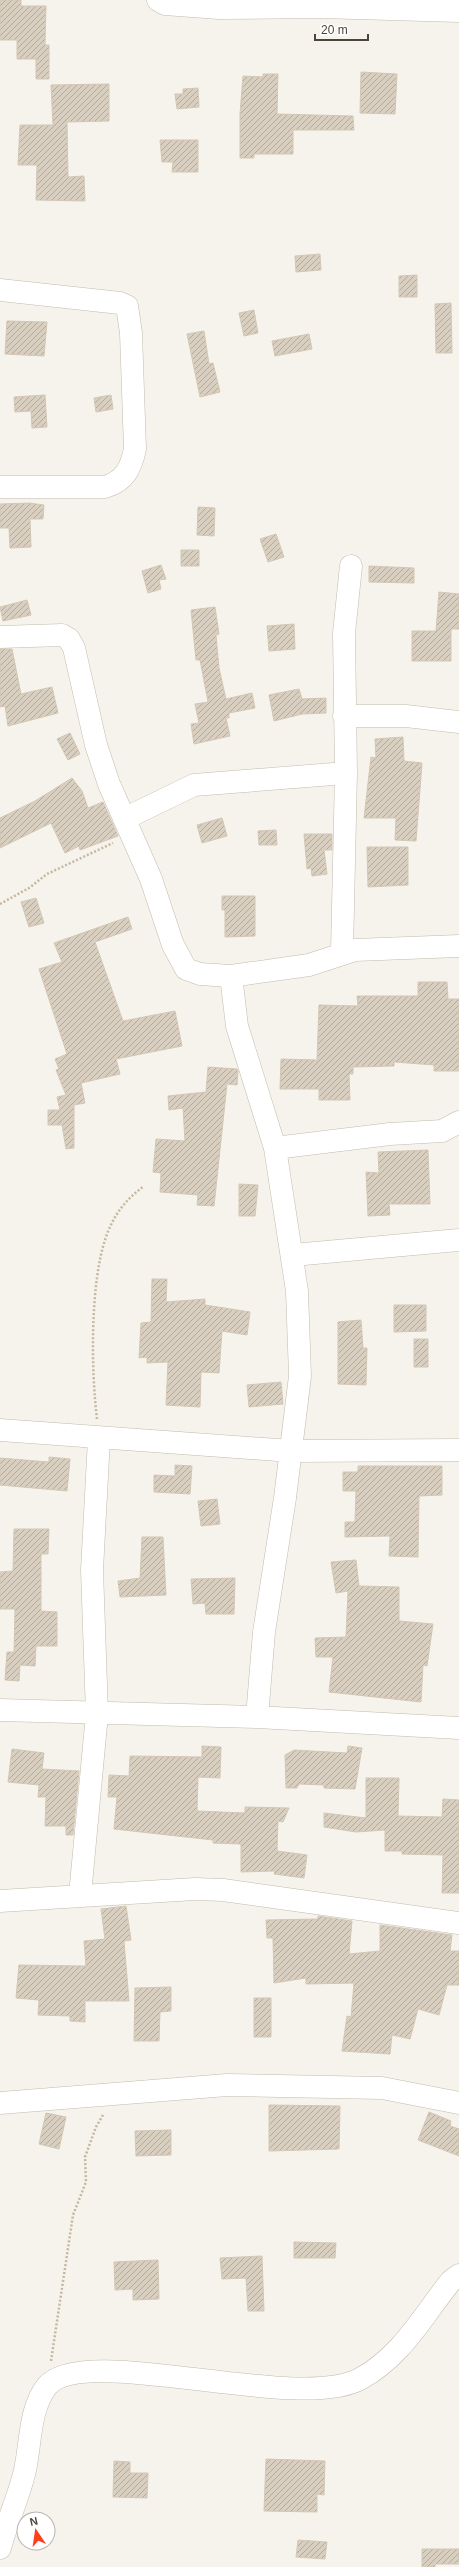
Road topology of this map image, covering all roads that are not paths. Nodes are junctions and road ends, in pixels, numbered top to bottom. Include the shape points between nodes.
1 (158, 0) edge
2 (320, 3) edge
3 (459, 11) edge
4 (0, 290) edge
5 (0, 487) edge
6 (351, 566) dead end
7 (0, 637) edge
8 (344, 716) junction
9 (459, 722) edge
10 (346, 773) junction
11 (127, 826) junction
12 (459, 946) edge
13 (342, 952) junction
14 (231, 976) junction
15 (459, 1122) edge
16 (275, 1148) junction
17 (459, 1240) edge
18 (293, 1255) junction
19 (0, 1430) edge
20 (99, 1439) junction
21 (459, 1450) edge
22 (292, 1451) junction
23 (0, 1710) edge
24 (97, 1714) junction
25 (257, 1716) junction
26 (459, 1728) edge
27 (80, 1895) junction
28 (0, 1901) edge
29 (459, 1923) edge
30 (0, 2103) edge
31 (459, 2103) edge
32 (459, 2275) edge
33 (0, 2548) edge

1 - 2 street via 165,4 219,8
2 - 3 street
4 - 5 street via 120,303 127,306 131,333 135,449 126,474 105,487
6 - 8 street via 344,633
7 - 11 street via 62,635 69,639 74,648 96,745
8 - 9 street via 406,716
8 - 10 street
10 - 11 street via 194,785
10 - 13 street
11 - 14 street via 151,879 173,945 186,969 200,974
12 - 13 street
13 - 14 street via 309,965
14 - 16 street via 237,1026
15 - 16 street via 442,1131 390,1134
16 - 18 street
17 - 18 street
18 - 22 street via 298,1291 300,1376
19 - 20 street
20 - 22 street
20 - 24 street via 92,1570
21 - 22 street
22 - 25 street via 264,1632
23 - 24 street
24 - 25 street
24 - 27 street
25 - 26 street
27 - 28 street
27 - 29 street via 155,1889 223,1890
30 - 31 street via 204,2086 382,2088
32 - 33 street via 451,2281 414,2332 384,2364 358,2380 335,2386 230,2384 172,2376 89,2371 57,2378 50,2384 38,2404 25,2470

